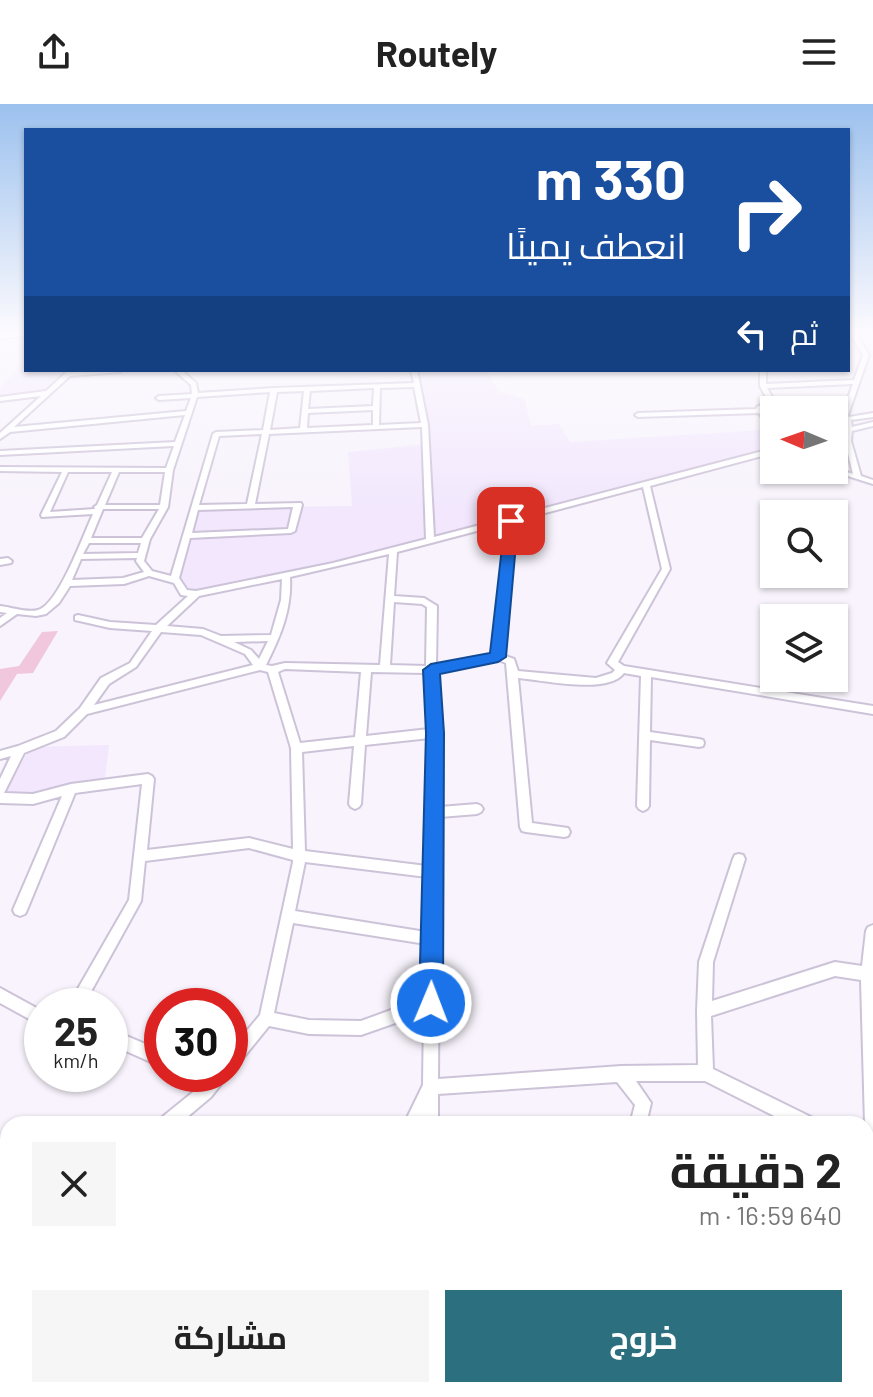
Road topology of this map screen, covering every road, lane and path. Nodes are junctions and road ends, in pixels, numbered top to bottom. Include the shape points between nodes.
1 (51, 390) edge
2 (195, 390) edge
3 (269, 390) edge
4 (274, 390) edge
5 (307, 390) edge
6 (377, 390) edge
7 (418, 390) edge
8 (856, 390) edge
9 (48, 393) junction
10 (195, 395) junction
11 (159, 398) dead end
12 (0, 399) edge
13 (376, 408) junction
14 (305, 411) junction
15 (760, 411) edge
16 (188, 413) junction
17 (638, 415) dead end
18 (873, 415) edge
19 (848, 416) edge
20 (848, 419) edge
21 (873, 424) edge
22 (425, 425) junction
23 (7, 427) edge
24 (376, 427) junction
25 (303, 430) junction
26 (848, 430) joint
27 (267, 432) junction
28 (0, 437) edge
29 (178, 444) junction
30 (3, 452) edge
31 (760, 456) edge
32 (0, 463) edge
33 (0, 469) edge
34 (169, 470) junction
35 (116, 471) junction
36 (65, 472) junction
37 (848, 475) edge
38 (858, 478) junction
39 (873, 482) edge
40 (646, 485) junction
41 (251, 506) junction
42 (164, 507) junction
43 (194, 508) junction
44 (97, 509) junction
45 (511, 521) junction
46 (186, 536) junction
47 (84, 540) junction
48 (145, 541) junction
49 (430, 542) junction
50 (393, 551) junction
51 (141, 555) junction
52 (77, 557) junction
53 (149, 573) junction
54 (286, 576) junction
55 (174, 580) junction
56 (66, 583) junction
57 (196, 594) junction
58 (389, 599) junction
59 (0, 609) edge
60 (16, 611) junction
61 (78, 618) dead end
62 (0, 623) edge
63 (160, 627) junction
64 (274, 638) junction
65 (221, 639) junction
66 (498, 657) junction
67 (385, 666) junction
68 (260, 667) junction
69 (366, 667) junction
70 (621, 669) junction
71 (272, 670) junction
72 (431, 670) junction
73 (646, 672) junction
74 (513, 674) junction
75 (873, 710) edge
76 (84, 711) junction
77 (435, 733) junction
78 (645, 735) junction
79 (360, 741) junction
80 (699, 743) dead end
81 (296, 748) junction
82 (20, 750) junction
83 (0, 755) edge
84 (71, 789) junction
85 (0, 790) edge
86 (0, 798) edge
87 (355, 804) dead end
88 (643, 806) dead end
89 (477, 809) dead end
90 (434, 812) junction
91 (564, 832) dead end
92 (141, 856) junction
93 (299, 856) junction
94 (739, 859) dead end
95 (433, 872) junction
96 (20, 910) dead end
97 (288, 916) junction
98 (873, 931) edge
99 (432, 939) junction
100 (868, 974) junction
101 (85, 988) edge
102 (0, 995) edge
103 (431, 1003) junction
104 (24, 1009) edge
105 (704, 1011) junction
106 (266, 1018) junction
107 (248, 1040) edge
108 (706, 1073) junction
109 (621, 1074) junction
110 (430, 1087) junction
111 (202, 1092) edge
112 (176, 1116) edge
113 (416, 1116) edge
114 (430, 1116) edge
115 (640, 1116) edge
116 (791, 1116) edge
117 (872, 1116) edge

1 - 9 street
2 - 10 street
3 - 10 street
4 - 27 street
5 - 14 street
6 - 13 street
7 - 22 street
8 - 19 street
9 - 12 street
9 - 23 street
10 - 11 street
10 - 16 street
13 - 14 street
13 - 24 street
14 - 25 street
15 - 17 street
16 - 23 street
16 - 29 street
18 - 20 street
21 - 26 street
22 - 24 street
22 - 49 street
23 - 28 street
24 - 25 street
25 - 27 street
26 - 38 street
27 - 41 street
27 - 43 street via 216,434
29 - 30 street
29 - 34 street
30 - 32 street
31 - 40 street
33 - 36 street
34 - 35 street
34 - 42 street
35 - 36 street
35 - 44 street
36 - 44 street via 45,515
37 - 38 street
38 - 39 street
40 - 45 street
40 - 70 street via 666,569 612,663
41 - 43 street
41 - 46 street via 298,505 291,531
42 - 44 street
42 - 48 street
43 - 46 street
44 - 47 street
45 - 49 street
45 - 66 street
46 - 55 street
47 - 48 street
47 - 52 street
48 - 51 street
49 - 50 street
50 - 54 street
50 - 58 street
51 - 52 street
51 - 53 street
52 - 56 street
53 - 55 street
53 - 56 street via 124,581
54 - 57 street
54 - 64 street via 282,622
55 - 57 street via 184,593
56 - 60 street via 47,611
57 - 63 street
58 - 67 street
58 - 72 street via 432,606
59 - 60 street
60 - 62 street
61 - 63 street
63 - 65 street
63 - 76 street via 133,665 105,681
64 - 65 street
64 - 68 street
65 - 68 street via 248,652
66 - 72 street
66 - 74 street via 511,661
67 - 69 street
67 - 72 street
68 - 71 street
68 - 76 street
69 - 71 street
69 - 79 street
70 - 73 street
70 - 74 street via 596,682
71 - 81 street
72 - 77 street
73 - 75 street
73 - 78 street
74 - 91 street via 526,827
76 - 82 street via 60,734
77 - 79 street
77 - 90 street
78 - 80 street
78 - 88 street
79 - 81 street
79 - 87 street
81 - 93 street
82 - 83 street
82 - 85 street
84 - 86 street via 33,799
84 - 92 street via 148,779
84 - 96 street
89 - 90 street
90 - 95 street
92 - 93 street via 249,843
92 - 101 street via 135,901
93 - 95 street
93 - 97 street
94 - 105 street via 706,962
95 - 99 street
97 - 99 street
97 - 106 street
98 - 100 street
99 - 103 street
100 - 105 street via 835,969
100 - 117 street
102 - 104 street
103 - 106 street via 361,1028 309,1027
103 - 110 street
105 - 108 street
106 - 107 street
108 - 109 street
108 - 116 street
109 - 110 street
109 - 115 street via 643,1103
110 - 113 street
110 - 114 street
111 - 112 street

